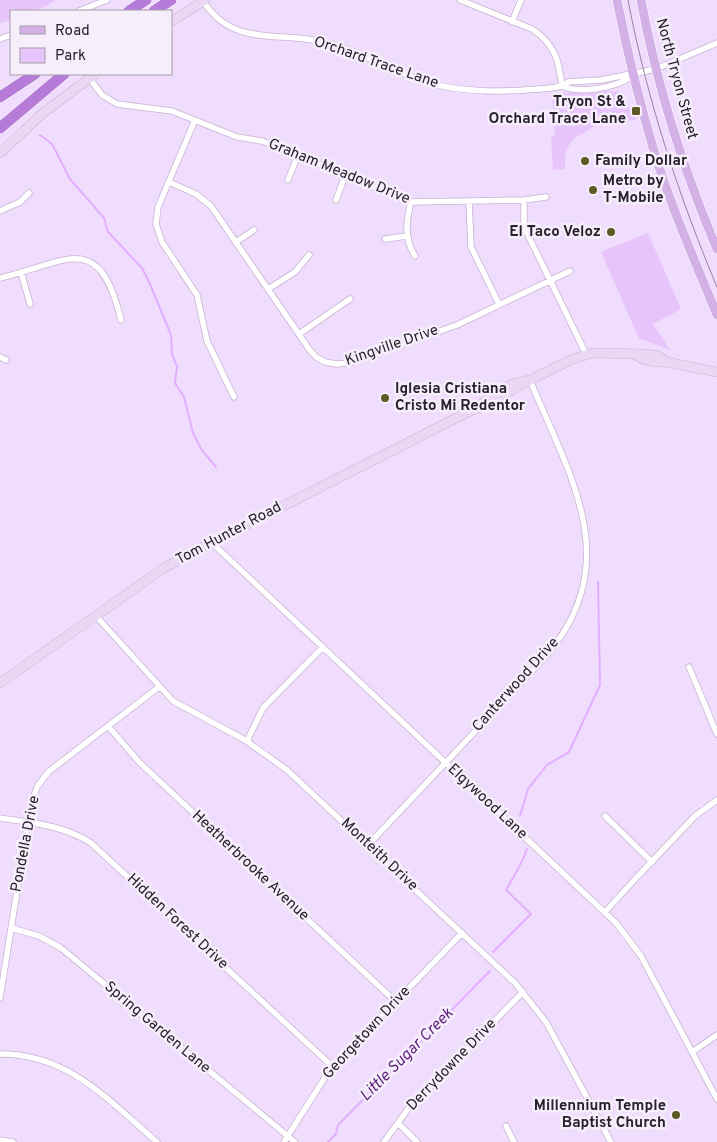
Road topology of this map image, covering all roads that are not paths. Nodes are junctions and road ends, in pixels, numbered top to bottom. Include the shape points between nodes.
1 (107, 0) edge
2 (146, 0) edge
3 (170, 0) edge
4 (204, 0) edge
5 (460, 0) edge
6 (521, 0) edge
7 (617, 0) edge
8 (641, 0) edge
9 (82, 10) edge
10 (131, 10) edge
11 (155, 10) edge
12 (172, 21) edge
13 (512, 22) junction
14 (717, 43) edge
15 (656, 69) junction
16 (33, 75) edge
17 (63, 75) edge
18 (632, 75) junction
19 (92, 76) edge
20 (562, 86) junction
21 (0, 97) edge
22 (195, 120) junction
23 (0, 128) edge
24 (0, 153) edge
25 (298, 155) junction
26 (345, 176) junction
27 (288, 180) dead end
28 (169, 182) junction
29 (29, 192) dead end
30 (546, 197) dead end
31 (336, 200) dead end
32 (524, 200) junction
33 (469, 201) junction
34 (411, 202) junction
35 (0, 211) edge
36 (254, 230) dead end
37 (407, 236) junction
38 (385, 239) dead end
39 (236, 242) junction
40 (717, 249) edge
41 (308, 256) dead end
42 (415, 256) dead end
43 (570, 271) dead end
44 (21, 272) junction
45 (0, 278) edge
46 (551, 279) junction
47 (268, 290) junction
48 (350, 299) dead end
49 (30, 304) dead end
50 (499, 304) junction
51 (717, 315) edge
52 (121, 320) dead end
53 (299, 334) junction
54 (586, 354) junction
55 (717, 372) edge
56 (530, 380) junction
57 (234, 397) dead end
58 (211, 542) junction
59 (96, 616) junction
60 (322, 647) junction
61 (689, 667) dead end
62 (0, 683) edge
63 (159, 687) junction
64 (108, 726) junction
65 (717, 734) edge
66 (247, 741) junction
67 (446, 763) junction
68 (717, 800) edge
69 (604, 816) dead end
70 (0, 818) edge
71 (28, 822) junction
72 (368, 845) junction
73 (652, 862) junction
74 (605, 912) junction
75 (11, 928) junction
76 (462, 933) junction
77 (524, 992) junction
78 (0, 998) edge
79 (396, 1002) junction
80 (717, 1035) edge
81 (692, 1052) junction
82 (0, 1054) edge
83 (333, 1066) junction
84 (717, 1099) edge
85 (398, 1123) junction
86 (506, 1126) dead end
87 (288, 1136) junction
88 (0, 1140) edge
89 (13, 1142) edge
90 (156, 1142) edge
91 (284, 1142) edge
92 (295, 1142) edge
93 (384, 1142) edge
94 (417, 1142) edge
95 (514, 1142) edge
96 (611, 1142) edge

1 - 9 street
2 - 10 highway
3 - 11 highway
4 - 12 street
4 - 20 street, Orchard Trace Lane via 221,22 242,33 329,43 440,86 481,91
5 - 13 street
6 - 13 street
7 - 18 main road
8 - 15 main road, North Tryon Street
13 - 20 street via 532,29 549,42 559,61
14 - 15 street, Orchard Trace Lane
15 - 18 street, Orchard Trace Lane
15 - 40 main road, North Tryon Street via 691,183
16 - 21 highway
17 - 23 highway
18 - 20 street, Orchard Trace Lane via 568,82
18 - 51 main road via 661,172
19 - 22 street, Graham Meadow Drive via 102,95 117,104 167,110
19 - 24 street via 43,113
22 - 25 street, Graham Meadow Drive
22 - 28 street
25 - 26 street, Graham Meadow Drive
25 - 27 street
26 - 31 street
26 - 34 street, Graham Meadow Drive
28 - 39 street, Kingville Drive via 205,199
28 - 57 street via 156,213 158,234 197,295 208,341
29 - 35 street via 20,202
30 - 32 street, Graham Meadow Drive
32 - 33 street, Graham Meadow Drive
32 - 46 street via 525,228
33 - 34 street, Graham Meadow Drive
33 - 50 street via 471,247
34 - 37 street
36 - 39 street
37 - 38 street
37 - 42 street
39 - 47 street, Kingville Drive
41 - 47 street via 295,272
43 - 46 street, Kingville Drive
44 - 45 street
44 - 49 street
44 - 52 street via 61,259 90,262 109,281
46 - 50 street, Kingville Drive
46 - 54 street
47 - 53 street, Kingville Drive
48 - 53 street
50 - 53 street, Kingville Drive via 456,324 342,364 331,364 316,357
54 - 55 street, Tom Hunter Road via 613,352 635,355 659,363
54 - 56 street, Tom Hunter Road
56 - 58 street, Tom Hunter Road
56 - 67 street, Canterwood Drive via 583,509 587,554 583,588 569,623 552,649
58 - 59 street, Tom Hunter Road via 164,568
58 - 60 street, Elgywood Lane
59 - 62 street, Tom Hunter Road
59 - 63 street, Monteith Drive
60 - 66 street via 271,699
60 - 67 street, Elgywood Lane
61 - 65 street
63 - 64 street, Pondella Drive
63 - 66 street, Monteith Drive via 181,706
64 - 71 street, Pondella Drive via 42,779 34,794
64 - 79 street, Heatherbrooke Avenue via 140,763
66 - 72 street, Monteith Drive via 287,770
67 - 72 street, Canterwood Drive
67 - 74 street, Elgywood Lane
68 - 73 street via 695,816
69 - 73 street
70 - 71 street, Hidden Forest Drive
71 - 75 street, Pondella Drive
71 - 83 street, Hidden Forest Drive via 66,830 102,852
72 - 76 street, Monteith Drive
73 - 74 street
74 - 81 street, Elgywood Lane via 637,949
75 - 78 street, Pondella Drive
75 - 87 street, Spring Garden Lane via 39,936 61,948
76 - 77 street, Monteith Drive
76 - 79 street, Georgetown Drive
77 - 85 street, Derrydowne Drive
77 - 96 street, Monteith Drive via 556,1039
79 - 83 street, Georgetown Drive
80 - 81 street
81 - 84 street, Elgywood Lane
82 - 90 street via 38,1058 65,1068 95,1088
83 - 87 street, Georgetown Drive
85 - 93 street, Derrydowne Drive
85 - 94 street
86 - 95 street
87 - 91 street, Georgetown Drive
87 - 92 street, Spring Garden Lane
88 - 89 street

